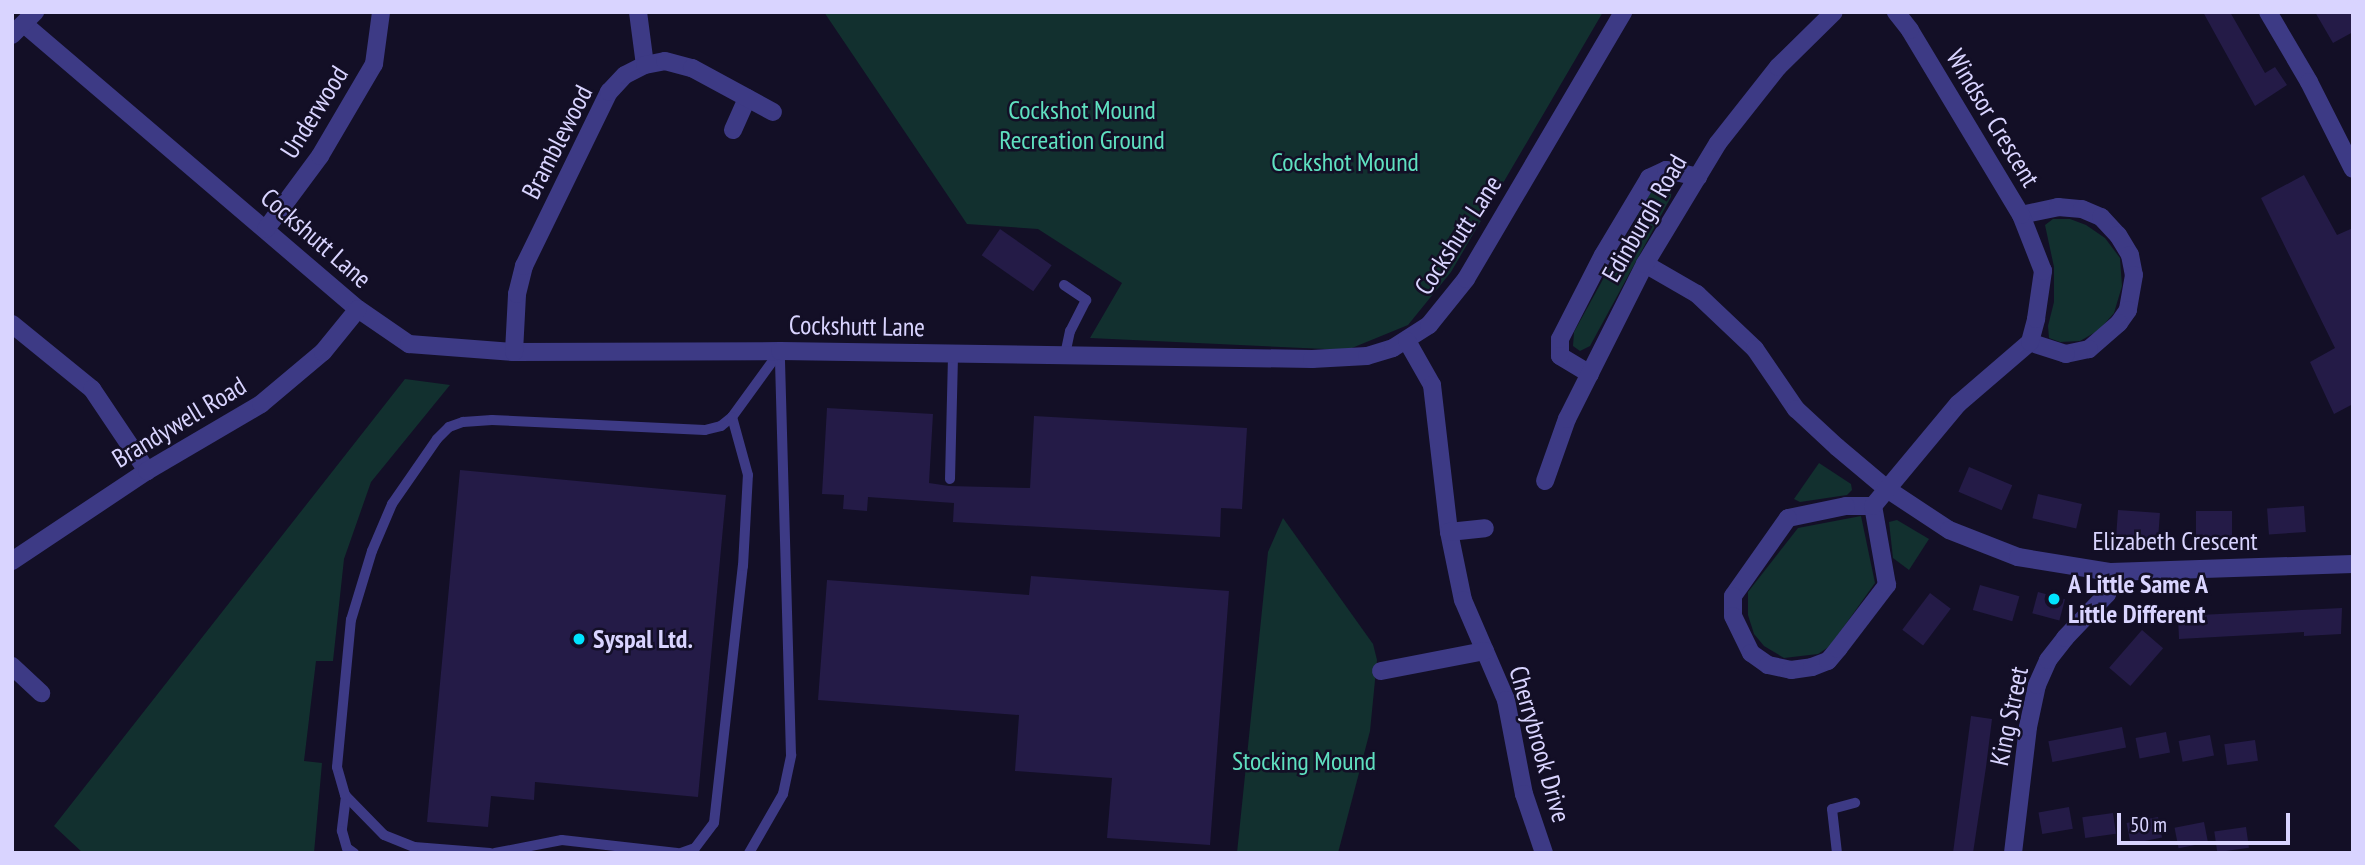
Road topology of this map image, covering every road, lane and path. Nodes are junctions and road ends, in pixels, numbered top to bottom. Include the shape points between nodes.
1 (381, 12) edge
2 (638, 12) edge
3 (1623, 12) edge
4 (1835, 12) edge
5 (1896, 12) edge
6 (2268, 12) edge
7 (24, 24) edge
8 (645, 65) junction
9 (747, 98) junction
10 (773, 112) dead end
11 (733, 131) dead end
12 (2353, 169) edge
13 (1698, 177) junction
14 (2021, 215) junction
15 (266, 229) junction
16 (1645, 264) junction
17 (1064, 285) dead end
18 (358, 309) junction
19 (12, 324) edge
20 (1407, 341) junction
21 (2030, 342) junction
22 (780, 351) junction
23 (514, 352) junction
24 (953, 353) junction
25 (1065, 355) junction
26 (1590, 374) junction
27 (732, 417) junction
28 (147, 471) junction
29 (950, 479) dead end
30 (1545, 481) dead end
31 (1886, 489) junction
32 (1873, 506) junction
33 (1485, 528) dead end
34 (1449, 532) junction
35 (12, 561) edge
36 (2353, 564) edge
37 (2111, 572) junction
38 (1485, 650) junction
39 (14, 670) edge
40 (1381, 671) dead end
41 (41, 692) dead end
42 (346, 796) junction
43 (1855, 803) dead end
44 (354, 853) edge
45 (493, 853) edge
46 (679, 853) edge
47 (749, 853) edge
48 (1544, 853) edge
49 (1837, 853) edge
50 (2013, 853) edge

1 - 15 street, Underwood via 374,64 320,156
2 - 8 street
3 - 20 street, Cockshutt Lane via 1466,279 1429,325
4 - 13 street, Edinburgh Road via 1778,67 1718,143
5 - 14 street, Windsor Crescent
6 - 12 street
7 - 15 street, Cockshutt Lane
8 - 9 street via 665,61 692,68
8 - 23 street, Bramblewood via 625,75 609,92 524,266 517,294
9 - 10 street
9 - 11 street
13 - 16 street, Edinburgh Road
13 - 26 street via 1667,170 1649,178 1603,255 1560,339 1560,356
14 - 21 street, Windsor Crescent via 2043,271
14 - 21 street, Windsor Crescent via 2058,207 2101,217 2130,255 2133,275 2128,310 2089,349 2066,354
15 - 18 street, Cockshutt Lane
16 - 26 street, Edinburgh Road
16 - 31 street, Elizabeth Crescent via 1697,294 1755,349 1796,409
17 - 25 lane via 1086,300 1070,331
18 - 23 street, Cockshutt Lane via 409,344
18 - 28 street, Brandywell Road via 323,352 261,404
19 - 28 street via 92,389
20 - 25 street, Cockshutt Lane via 1367,356 1312,359
20 - 34 street, Cherrybrook Drive via 1432,385
21 - 31 street via 1958,404
22 - 23 street, Cockshutt Lane
22 - 24 street, Cockshutt Lane
22 - 27 lane
22 - 47 lane via 791,755 783,794
24 - 25 street, Cockshutt Lane
24 - 29 lane
26 - 30 street, Edinburgh Road via 1567,419
27 - 42 lane via 705,430 472,422 449,427 392,504 351,620 337,768
27 - 46 lane via 748,475 743,566 714,822 695,848
28 - 35 street, Brandywell Road
31 - 32 street
31 - 37 street, Elizabeth Crescent via 1950,530 2018,557
32 - 32 street via 1788,517 1733,596 1733,616 1751,653 1768,665 1791,670 1828,661 1839,649 1887,585
33 - 34 street
34 - 38 street, Cherrybrook Drive via 1463,600
36 - 37 street, Elizabeth Crescent
37 - 50 street, King Street via 2107,594 2056,649 2037,685
38 - 40 street, Cherrybrook Drive
38 - 48 street, Cherrybrook Drive via 1506,700 1524,794
39 - 41 street
42 - 44 lane via 342,831
42 - 45 lane via 384,835 414,847
43 - 49 lane via 1832,809
45 - 46 lane via 562,841

